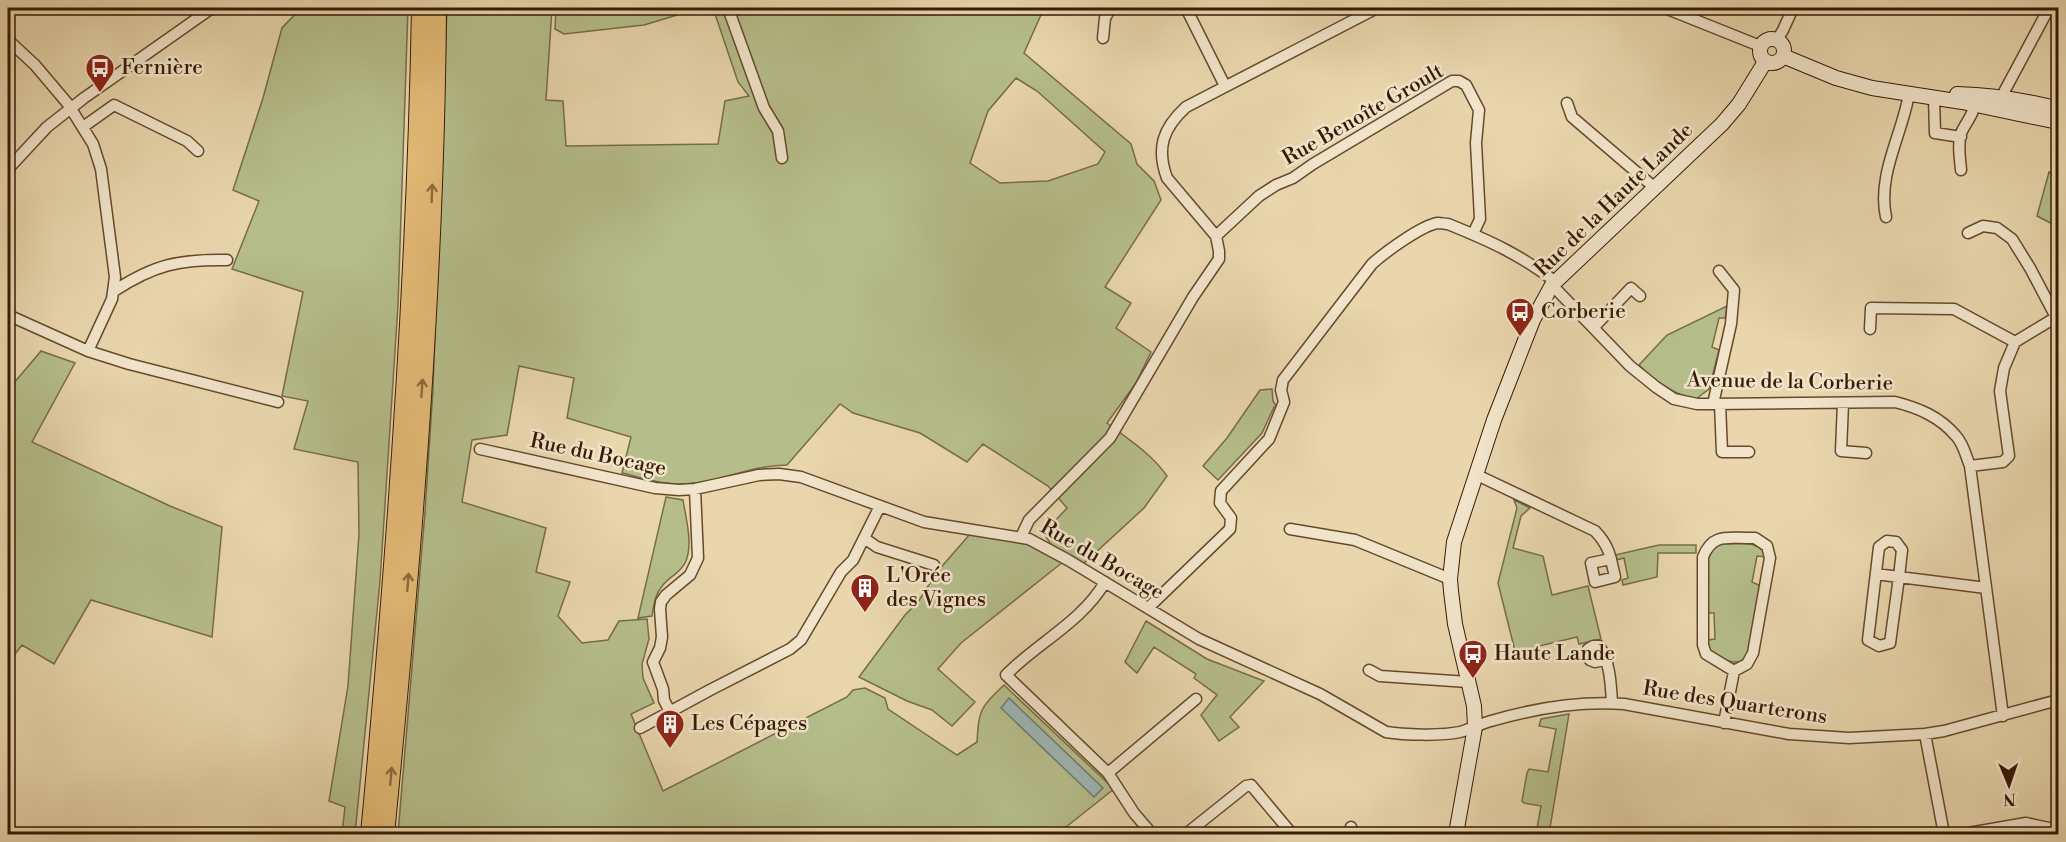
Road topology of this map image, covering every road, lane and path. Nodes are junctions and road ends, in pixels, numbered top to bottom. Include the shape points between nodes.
1 (212, 8) edge
2 (414, 8) edge
3 (421, 8) edge
4 (437, 8) edge
5 (728, 8) edge
6 (1111, 8) edge
7 (1186, 8) edge
8 (1377, 8) edge
9 (1665, 8) edge
10 (1793, 8) edge
11 (2049, 8) edge
12 (1103, 38) dead end
13 (8, 40) edge
14 (1777, 40) junction
15 (1760, 46) junction
16 (1783, 56) junction
17 (1765, 62) junction
18 (1225, 86) junction
19 (1913, 95) junction
20 (1934, 98) junction
21 (1567, 104) dead end
22 (1975, 104) junction
23 (2003, 104) junction
24 (71, 108) junction
25 (2058, 109) edge
26 (2058, 122) edge
27 (83, 127) junction
28 (1960, 137) junction
29 (198, 151) dead end
30 (782, 158) dead end
31 (8, 169) edge
32 (1961, 170) dead end
33 (1654, 188) junction
34 (1886, 217) dead end
35 (1968, 233) dead end
36 (1473, 234) junction
37 (1216, 236) junction
38 (227, 260) dead end
39 (1719, 271) dead end
40 (1554, 284) junction
41 (114, 291) junction
42 (1640, 296) dead end
43 (8, 315) edge
44 (2058, 318) edge
45 (1594, 327) junction
46 (1870, 329) dead end
47 (2015, 342) junction
48 (88, 351) junction
49 (278, 402) dead end
50 (1843, 403) junction
51 (1716, 404) junction
52 (480, 449) dead end
53 (1749, 452) dead end
54 (1866, 453) dead end
55 (1970, 465) junction
56 (1477, 475) junction
57 (695, 489) junction
58 (880, 506) junction
59 (1290, 529) dead end
60 (1021, 537) junction
61 (864, 538) junction
62 (1611, 559) dead end
63 (934, 565) dead end
64 (1876, 574) junction
65 (1899, 577) junction
66 (1450, 579) junction
67 (1105, 582) junction
68 (1986, 588) junction
69 (1148, 608) junction
70 (1605, 660) dead end
71 (1369, 670) dead end
72 (1734, 671) junction
73 (1468, 682) junction
74 (1196, 699) dead end
75 (2058, 700) edge
76 (1612, 703) junction
77 (670, 712) junction
78 (2003, 716) junction
79 (1724, 723) junction
80 (1475, 727) junction
81 (380, 728) junction
82 (640, 728) dead end
83 (1925, 734) junction
84 (1108, 773) junction
85 (2058, 830) edge
86 (370, 834) edge
87 (385, 834) edge
88 (1152, 834) edge
89 (1186, 834) edge
90 (1292, 834) edge
91 (1456, 834) edge
92 (1944, 834) edge
93 (1963, 834) edge

1 - 24 street
2 - 81 highway via 402,338 376,689
3 - 81 highway via 408,352
87 -> 4 highway via 425,340
5 - 30 street via 761,100 778,131
6 - 12 street via 1105,18
7 - 18 street
8 - 18 street
9 - 15 street
10 - 14 street
11 - 23 street via 2008,84
13 - 24 street
14 - 15 street via 1769,39
14 - 16 street via 1784,49
15 - 17 street
16 - 17 street via 1775,63
16 - 19 street via 1836,78
17 - 33 street, Rue de la Haute Lande via 1722,124
18 - 37 street via 1174,118 1161,153 1167,178
19 - 20 street
19 - 23 street via 1976,94
19 - 34 street via 1892,152 1882,200
20 - 22 street
20 - 28 street via 1935,133
21 - 33 street via 1572,117
22 - 23 street
22 - 28 street
23 - 25 street via 2026,100
23 - 26 street
24 - 27 street
24 - 31 street via 35,138
27 - 29 street via 114,105 187,141
27 - 41 street via 100,169
28 - 32 street
33 - 40 street, Rue de la Haute Lande
35 - 44 street via 1983,226 1997,228 2012,239
36 - 37 street, Rue Benoîte Groult via 1480,219 1476,143 1479,110 1466,86 1452,81 1258,196
36 - 40 street, Avenue de la Corberie via 1531,262
36 - 69 street, Avenue de la Corberie via 1438,223 1385,251 1372,264 1282,380 1284,402 1269,439 1221,491 1220,503 1231,518 1230,529
37 - 60 street via 1219,259 1110,438 1029,520
38 - 41 street via 198,259 164,265
39 - 51 street via 1734,290
40 - 45 street, Avenue de la Corberie
40 - 56 street, Rue de la Haute Lande via 1533,320
41 - 48 street
42 - 45 street via 1632,288
43 - 48 street
44 - 47 street
45 - 51 street, Avenue de la Corberie via 1630,366 1674,399
46 - 47 street via 1871,308 1954,309
47 - 55 street via 2000,391 2008,456 2003,462
48 - 49 street
50 - 51 street, Avenue de la Corberie
50 - 54 street via 1841,451
50 - 55 street, Avenue de la Corberie via 1895,402 1920,408 1957,436
51 - 53 street via 1722,452
52 - 57 street, Rue du Bocage via 655,488
55 - 68 street, Avenue de la Corberie
56 - 62 street via 1595,531 1607,543
56 - 66 street, Rue de la Haute Lande via 1454,542
57 - 58 street, Rue du Bocage via 779,474 801,477
57 - 77 street via 698,558 690,575 661,602 662,637 653,662
58 - 60 street, Rue du Bocage via 924,522
58 - 61 street
59 - 66 street via 1355,540
60 - 67 street, Rue du Bocage
61 - 63 street via 877,547
61 - 77 street via 801,640 790,650
64 - 65 street
64 - 65 street via 1879,547 1887,541 1896,542 1902,550
64 - 65 street via 1868,640 1879,646 1890,643
65 - 68 street
66 - 73 street, Rue de la Haute Lande
67 - 69 street, Rue du Bocage
67 - 84 street via 1073,619 1006,675
68 - 78 street, Avenue de la Corberie
69 - 80 street, Rue du Bocage via 1198,639 1320,694 1381,730 1398,734 1441,733
70 - 76 street
71 - 73 street via 1380,676
72 - 72 street via 1747,664 1753,653 1770,558 1767,546 1755,538 1717,539 1708,544 1703,556 1703,645 1706,654
72 - 79 street
73 - 80 street, Rue de la Haute Lande
74 - 84 street
75 - 78 street, Rue des Quarterons
76 - 79 street, Rue des Quarterons
76 - 80 street, Rue des Quarterons via 1565,706
77 - 82 street
78 - 83 street, Rue des Quarterons
79 - 83 street, Rue des Quarterons via 1821,738
80 - 91 street, Rue de la Haute Lande
81 - 86 highway
83 - 92 street
84 - 88 street
85 - 93 street via 2026,823
89 - 90 street via 1251,785

